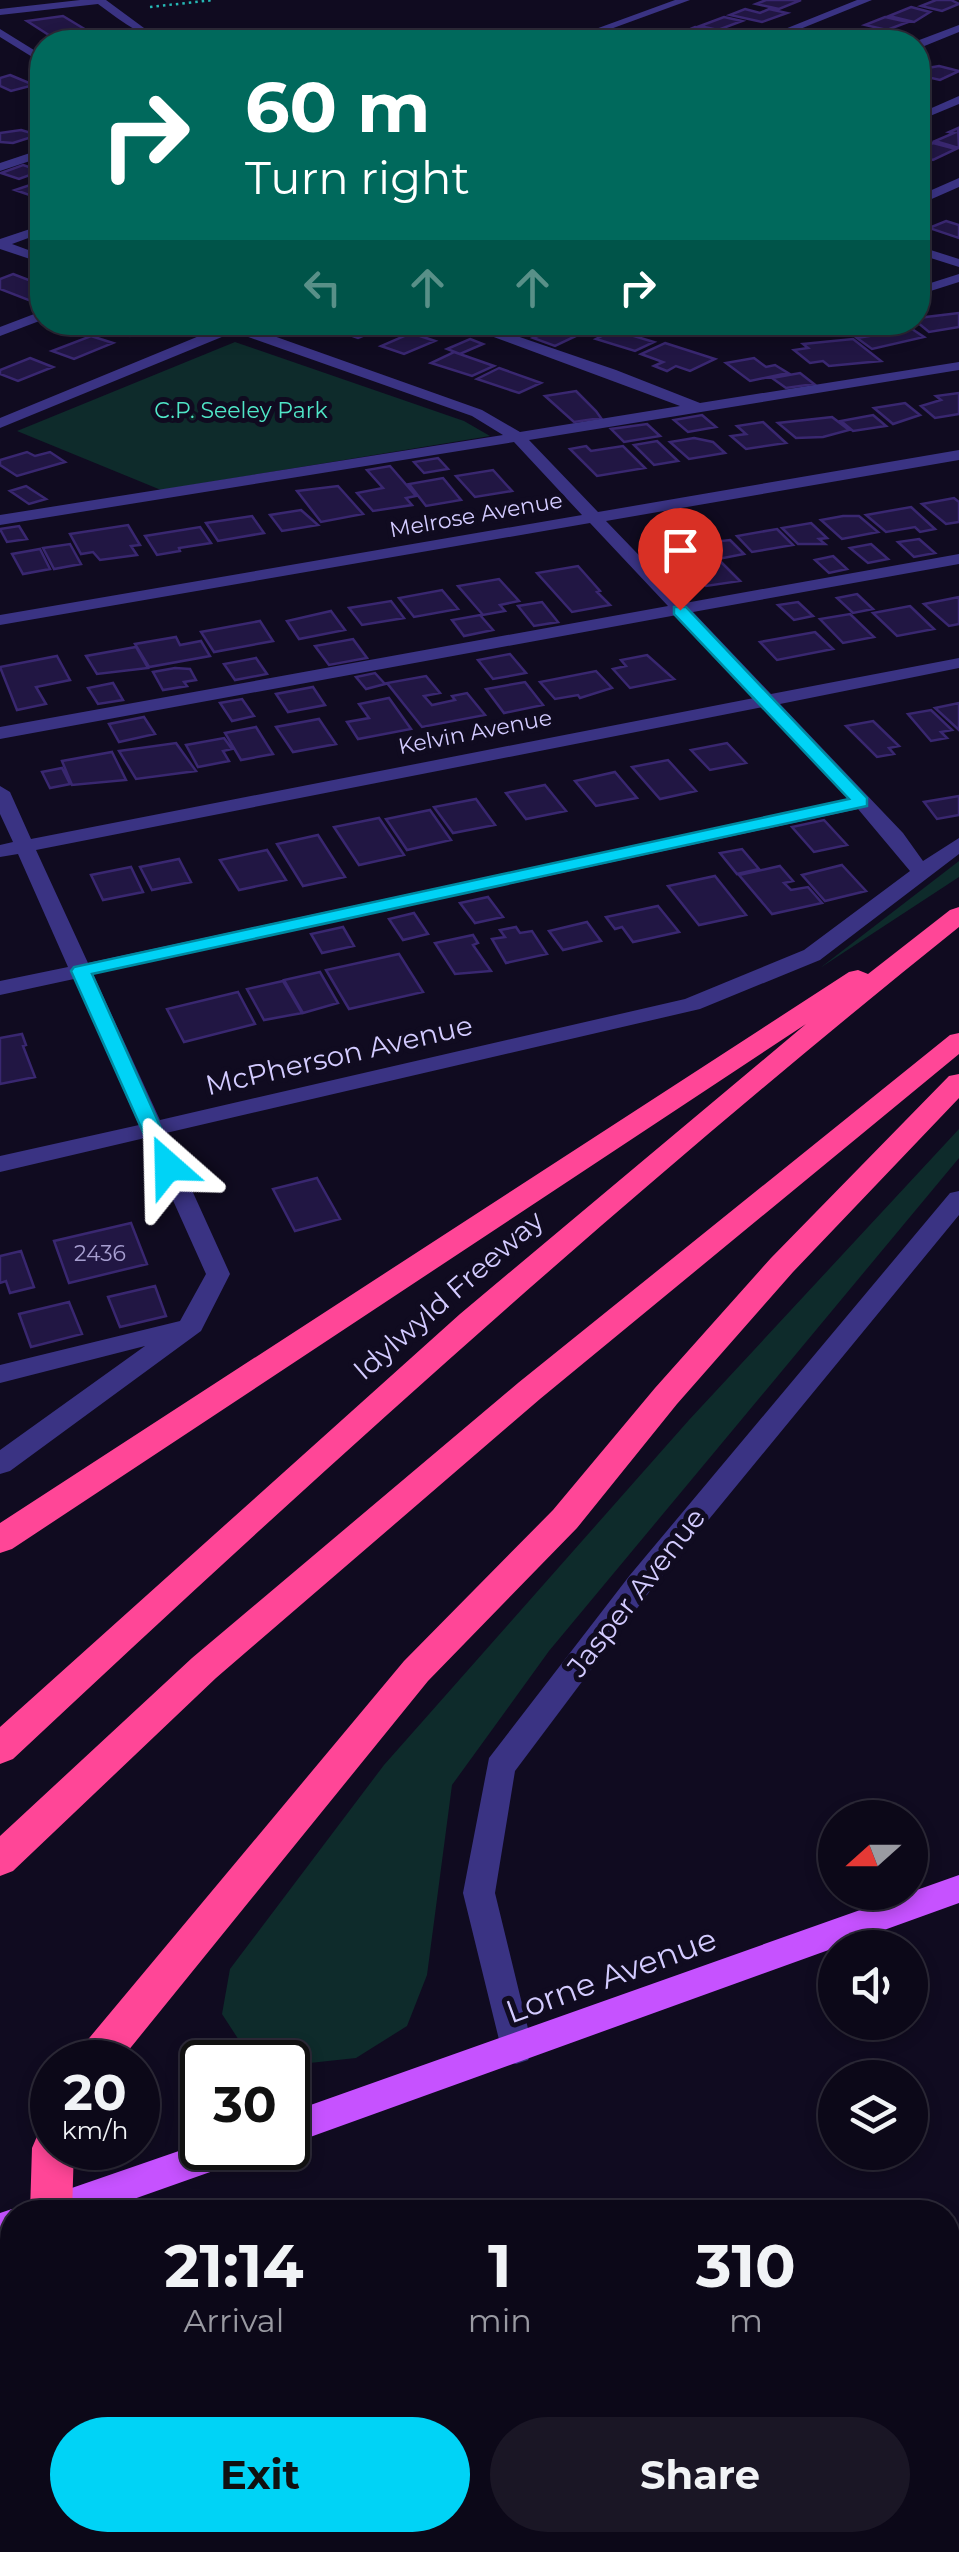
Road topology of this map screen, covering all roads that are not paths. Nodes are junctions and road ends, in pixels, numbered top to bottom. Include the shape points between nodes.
1 (685, 0) edge
2 (868, 0) edge
3 (100, 1) edge
4 (0, 12) edge
5 (959, 28) edge
6 (140, 30) edge
7 (602, 30) edge
8 (790, 30) edge
9 (0, 32) edge
10 (930, 40) edge
11 (30, 52) edge
12 (959, 100) edge
13 (930, 113) edge
14 (30, 157) edge
15 (0, 167) edge
16 (959, 182) edge
17 (930, 190) edge
18 (938, 192) junction
19 (930, 196) edge
20 (959, 198) edge
21 (30, 233) edge
22 (0, 244) edge
23 (930, 254) edge
24 (30, 255) edge
25 (959, 263) edge
26 (959, 278) edge
27 (930, 286) edge
28 (30, 321) edge
29 (0, 332) edge
30 (203, 335) edge
31 (254, 335) edge
32 (498, 335) edge
33 (959, 366) edge
34 (696, 407) junction
35 (0, 422) edge
36 (518, 436) junction
37 (959, 455) edge
38 (593, 518) junction
39 (0, 520) edge
40 (959, 559) edge
41 (680, 610) junction
42 (0, 620) edge
43 (959, 662) edge
44 (765, 700) junction
45 (0, 733) edge
46 (0, 792) edge
47 (861, 802) junction
48 (959, 844) edge
49 (25, 846) junction
50 (0, 851) edge
51 (921, 872) junction
52 (954, 918) edge
53 (80, 971) junction
54 (0, 988) edge
55 (959, 1040) edge
56 (959, 1082) edge
57 (150, 1130) junction
58 (0, 1164) edge
59 (959, 1199) edge
60 (192, 1326) junction
61 (0, 1374) edge
62 (0, 1464) edge
63 (0, 1540) edge
64 (0, 1749) edge
65 (0, 1860) edge
66 (959, 1889) edge
67 (112, 2040) edge
68 (516, 2049) junction
69 (310, 2121) edge
70 (180, 2167) edge
71 (52, 2170) edge
72 (51, 2200) edge
73 (84, 2200) edge

1 - 7 street
2 - 8 street
3 - 4 street
3 - 6 street
5 - 10 street
9 - 11 street
12 - 13 street
14 - 15 street
16 - 18 street
17 - 18 street
18 - 19 street
18 - 20 street
21 - 22 street
22 - 24 street
23 - 25 street
26 - 27 street
28 - 29 street
30 - 35 street
31 - 36 street via 477,414
32 - 34 street
33 - 34 street
34 - 36 street
36 - 38 street
36 - 39 street
37 - 38 street, Melrose Avenue
38 - 41 street
38 - 42 street, Melrose Avenue
40 - 41 street
41 - 44 street
41 - 45 street
43 - 44 street, Kelvin Avenue
44 - 47 street
44 - 49 street, Kelvin Avenue
46 - 49 street
47 - 51 street
47 - 53 street
48 - 51 street, McPherson Avenue
49 - 50 street, Kelvin Avenue
49 - 53 street
51 - 57 street, McPherson Avenue via 812,955 692,1004
52 - 63 highway
52 - 64 highway, Idylwyld Freeway via 352,1424
53 - 54 street
53 - 57 street
55 - 65 highway via 529,1391 204,1668
56 - 67 highway via 782,1265 564,1519 392,1698
57 - 58 street, McPherson Avenue
57 - 60 street via 218,1274
59 - 68 street, Jasper Avenue via 640,1584 500,1767 479,1893
60 - 61 street
60 - 62 street
66 - 68 main road, Lorne Avenue
68 - 69 main road, Lorne Avenue
70 - 73 main road
71 - 72 highway

